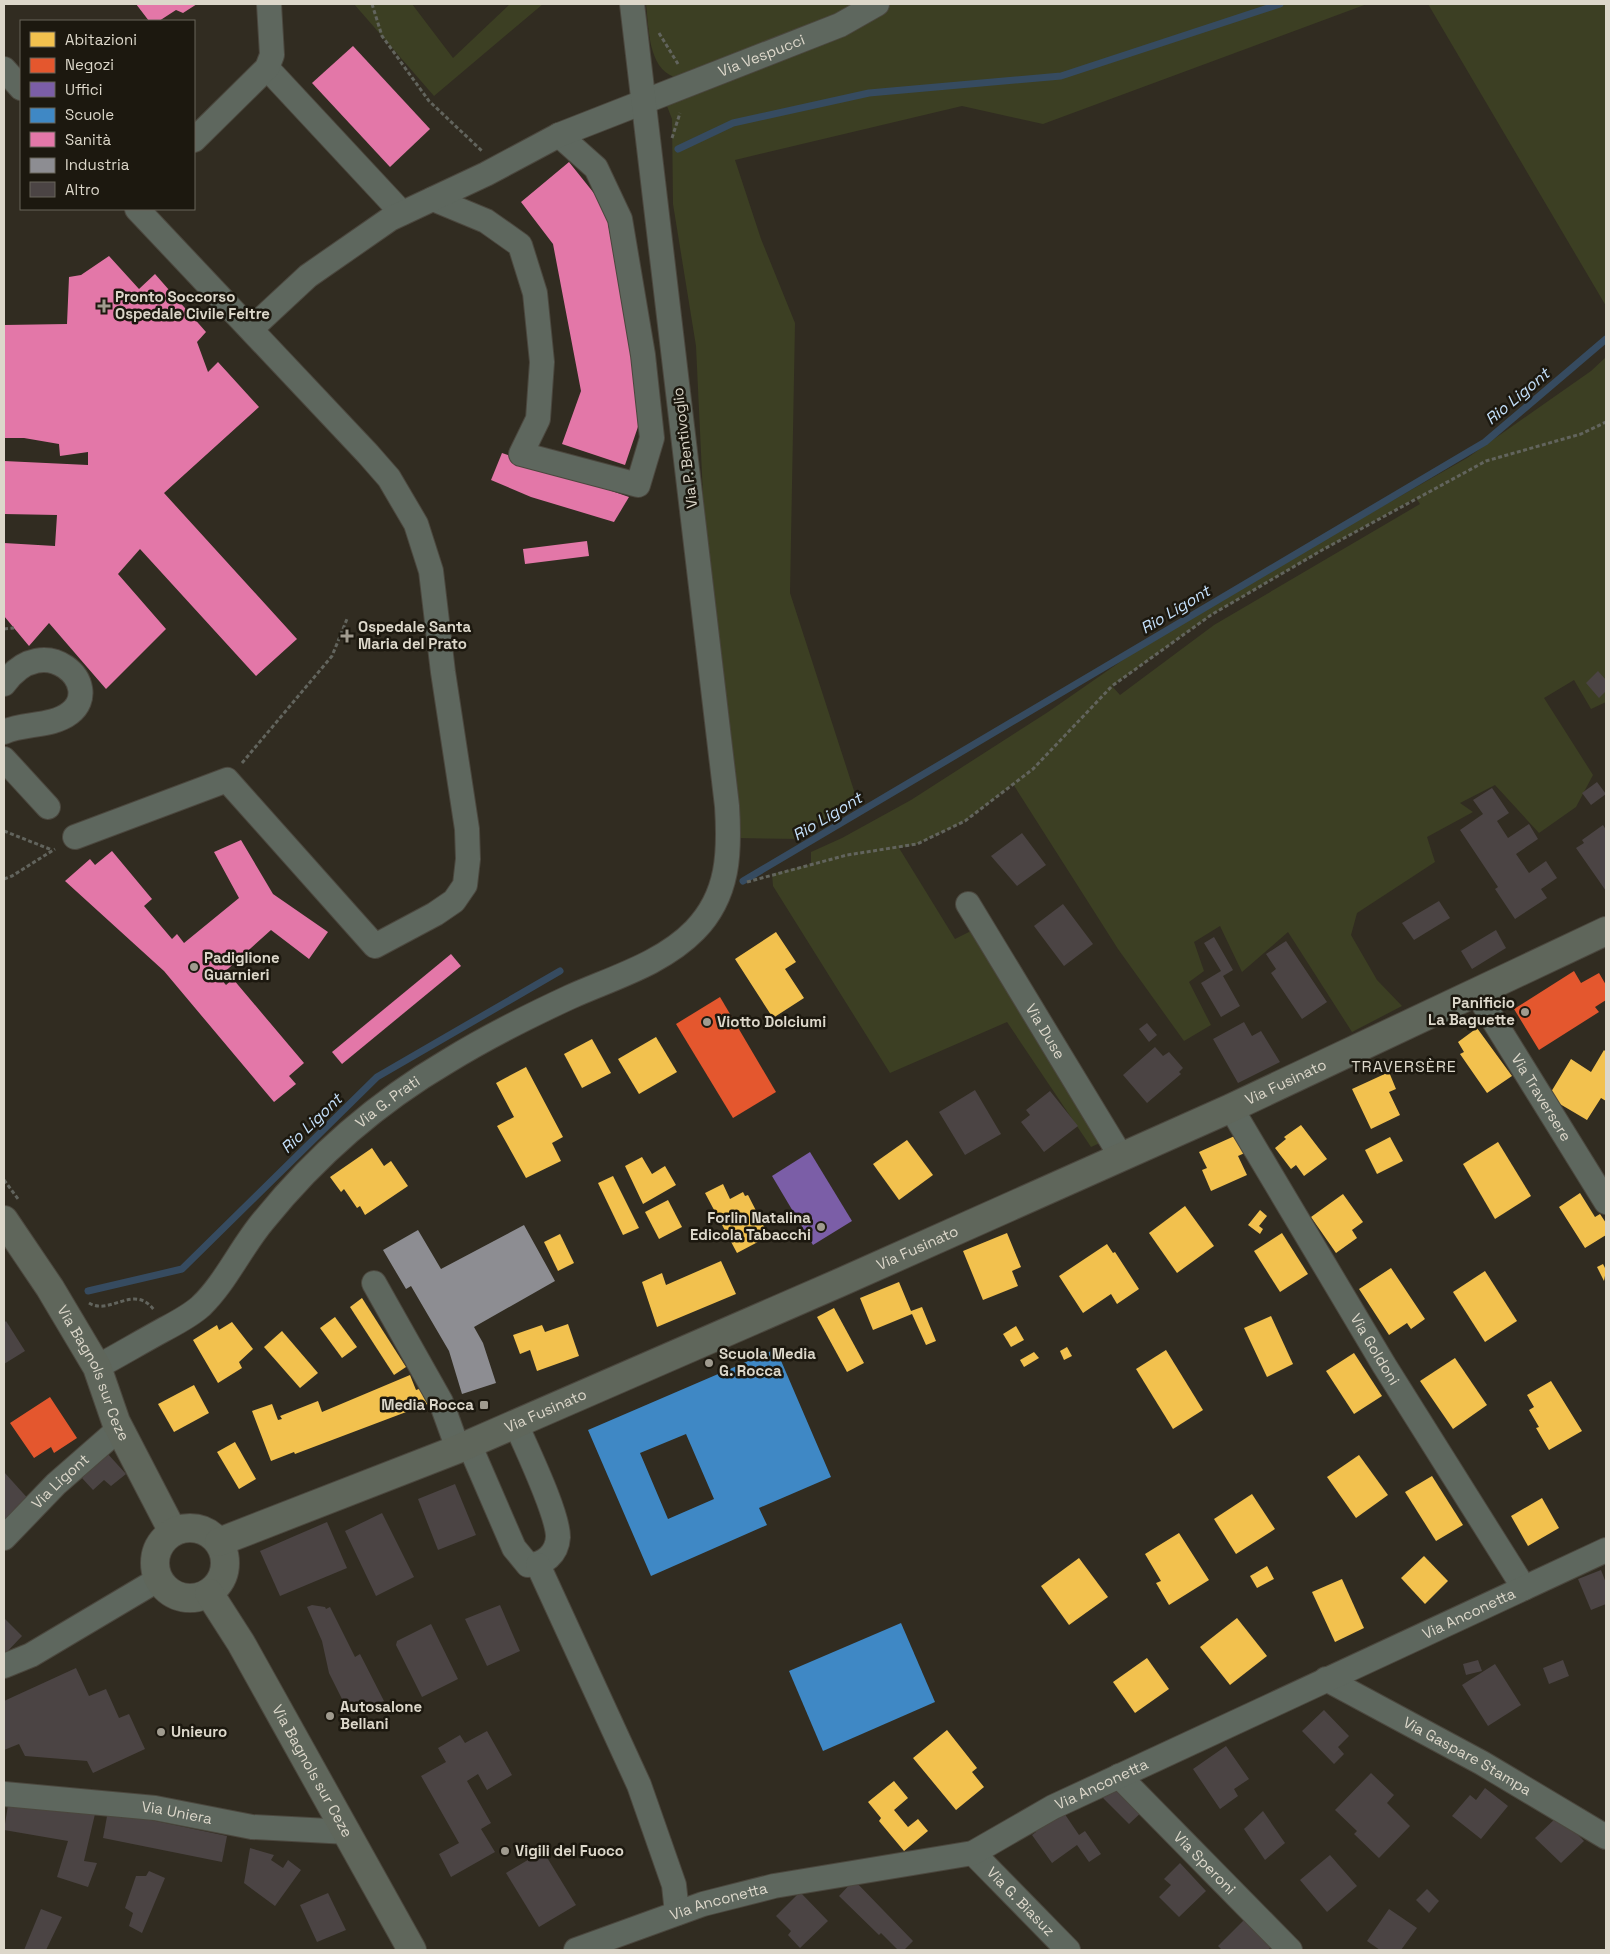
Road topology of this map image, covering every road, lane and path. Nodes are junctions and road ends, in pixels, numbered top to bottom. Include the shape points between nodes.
1 (269, 4) edge
2 (372, 4) edge
3 (632, 4) edge
4 (877, 4) edge
5 (657, 26) dead end
6 (267, 68) junction
7 (4, 69) edge
8 (679, 72) dead end
9 (20, 87) edge
10 (643, 100) junction
11 (682, 109) dead end
12 (559, 134) junction
13 (195, 139) edge
14 (671, 144) dead end
15 (498, 167) junction
16 (433, 199) junction
17 (138, 210) edge
18 (402, 213) junction
19 (251, 329) junction
20 (1606, 422) edge
21 (347, 620) dead end
22 (14, 628) dead end
23 (4, 629) edge
24 (4, 684) edge
25 (4, 732) edge
26 (4, 759) edge
27 (227, 780) junction
28 (48, 807) dead end
29 (4, 831) edge
30 (75, 837) joint
31 (53, 850) junction
32 (743, 878) dead end
33 (4, 879) edge
34 (720, 892) joint
35 (968, 904) dead end
36 (1606, 931) edge
37 (1476, 992) junction
38 (1231, 1108) junction
39 (1122, 1158) junction
40 (4, 1180) edge
41 (1606, 1202) edge
42 (12, 1212) edge
43 (374, 1283) dead end
44 (83, 1296) dead end
45 (157, 1314) dead end
46 (97, 1367) junction
47 (516, 1424) junction
48 (120, 1428) junction
49 (464, 1446) junction
50 (173, 1532) junction
51 (4, 1538) edge
52 (219, 1542) junction
53 (1606, 1550) edge
54 (538, 1565) junction
55 (159, 1579) junction
56 (1524, 1588) junction
57 (209, 1594) junction
58 (4, 1666) edge
59 (1326, 1679) junction
60 (1119, 1776) junction
61 (4, 1794) edge
62 (348, 1832) junction
63 (1606, 1837) edge
64 (973, 1853) junction
65 (677, 1913) junction
66 (412, 1950) edge
67 (576, 1950) edge
68 (1068, 1950) edge
69 (1290, 1950) edge

1 - 6 street via 272,55
2 - 15 path via 382,36 429,101
3 - 10 street, Via P. Bentivoglio
4 - 10 street, Via Vespucci via 840,25
5 - 8 path
6 - 13 street
6 - 18 street
7 - 9 street
10 - 12 street, Via Vespucci
10 - 34 street, Via P. Bentivoglio via 727,806 728,856
11 - 14 path
12 - 15 street, Via Vespucci
12 - 16 street via 596,168 620,219 644,355 652,438 638,485 521,454 538,419 542,362 535,292 520,244 486,221
15 - 16 street, Via Vespucci
16 - 18 street, Via Vespucci
17 - 19 street
18 - 19 street, Via Vespucci via 390,218 308,276
19 - 27 street via 389,478 416,524 431,571 467,829 465,885 454,901 376,946
20 - 32 path via 1581,434 1486,461 1324,548 1211,615 1112,686 1033,769 965,821 917,844 847,855 742,884
21 - 27 path via 332,656
22 - 23 path
24 - 25 street via 26,663 44,660 64,665 71,671 80,692 75,708 62,718
26 - 28 street
27 - 30 street
29 - 31 path
30 - 31 path
31 - 33 path
34 - 46 street, Via G. Prati via 696,929 668,951 479,1044 421,1078 380,1108 331,1148 286,1194 200,1307
35 - 39 street, Via Duse
36 - 37 main road, Via Fusinato
37 - 38 main road, Via Fusinato
37 - 41 street, Via Traversere
38 - 39 main road, Via Fusinato
38 - 56 street, Via Goldoni via 1384,1365
39 - 47 main road, Via Fusinato
40 - 42 path
42 - 46 main road, Via Bagnols sur Ceze via 50,1288
43 - 49 street
44 - 45 path via 89,1304 98,1306 138,1298
46 - 48 main road, Via Bagnols sur Ceze
47 - 49 main road, Via Fusinato
47 - 54 street via 550,1504 558,1536 554,1553
48 - 50 main road, Via Bagnols sur Ceze
48 - 51 street, Via Ligont via 56,1484
49 - 52 main road, Via Fusinato
49 - 54 street via 514,1548 528,1565
50 - 52 main road via 197,1528
50 - 55 main road via 158,1548 155,1569
52 - 57 main road via 226,1564 218,1586
53 - 56 street, Via Anconetta
54 - 65 street via 639,1785 674,1885
55 - 57 main road via 175,1595 187,1598
55 - 58 street via 31,1655
56 - 59 street, Via Anconetta
57 - 62 main road, Via Bagnols sur Ceze via 242,1643
59 - 60 street, Via Anconetta
59 - 63 street, Via Gaspare Stampa via 1482,1763
60 - 64 street, Via Anconetta via 1053,1807
60 - 69 street, Via Speroni
61 - 62 street, Via Uniera via 155,1808 252,1827
62 - 66 main road, Via Bagnols sur Ceze
64 - 65 street, Via Anconetta via 774,1886
64 - 68 street, Via G. Biasuz
65 - 67 street, Via Anconetta

